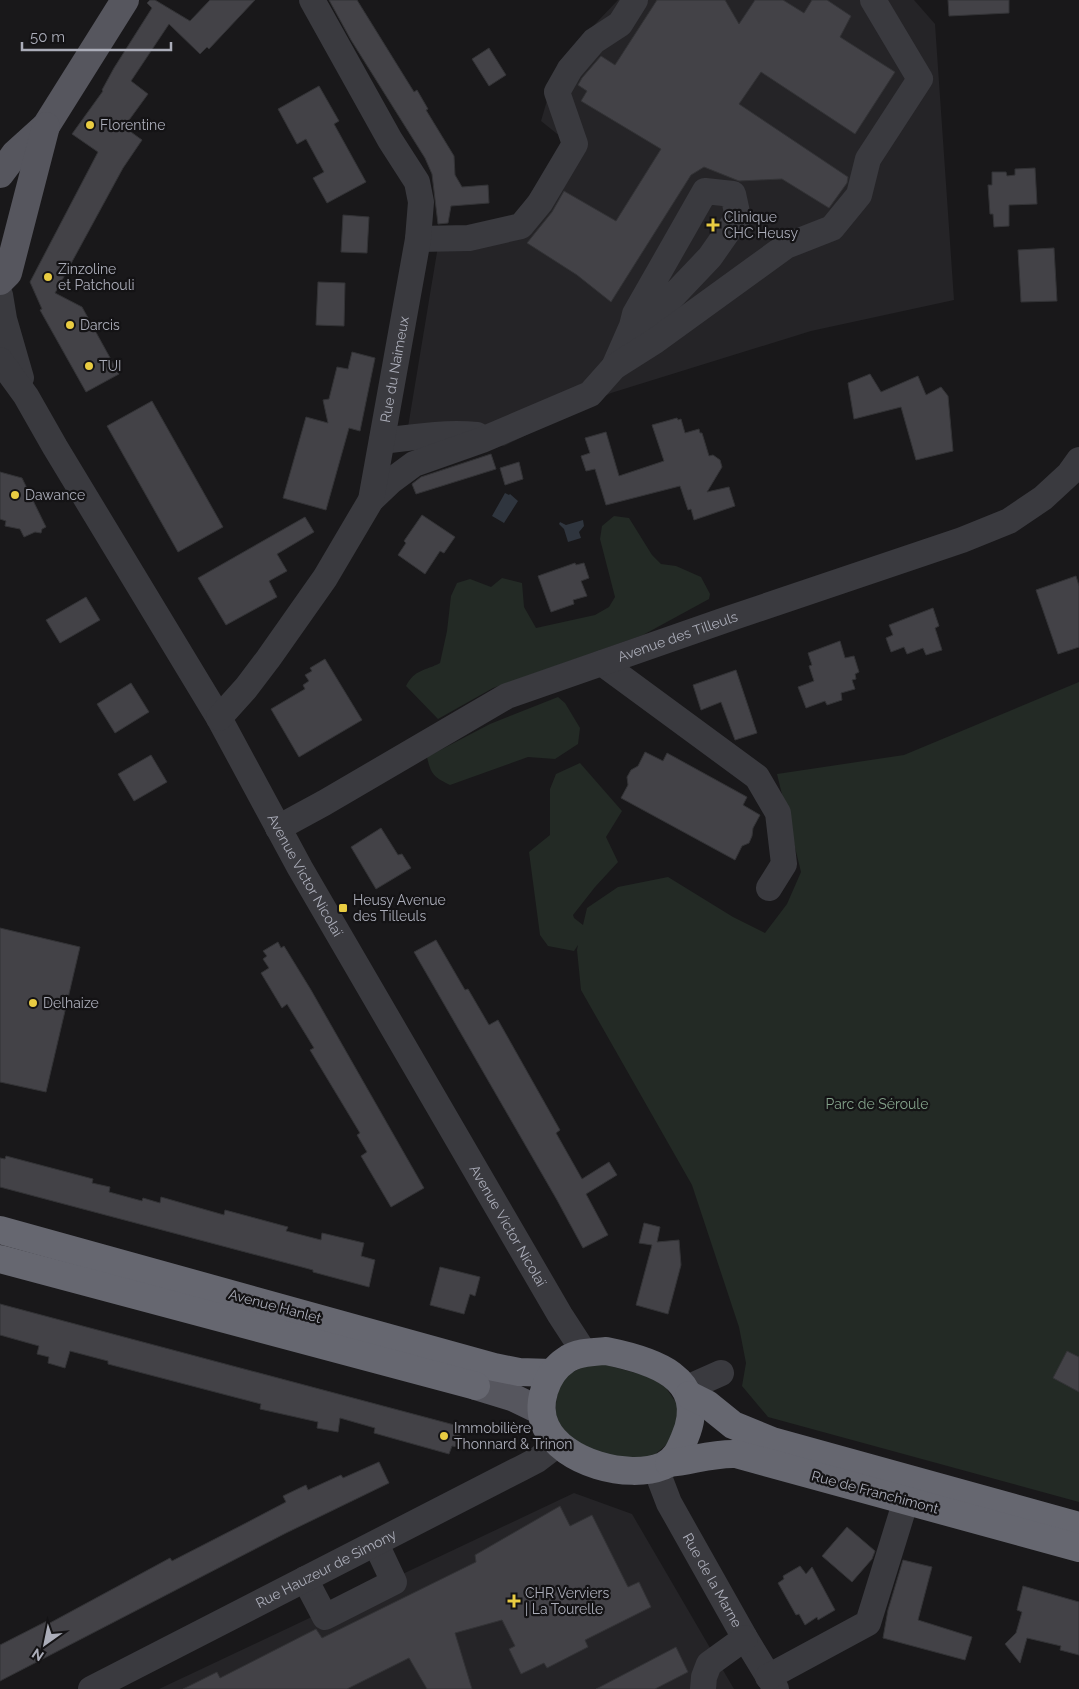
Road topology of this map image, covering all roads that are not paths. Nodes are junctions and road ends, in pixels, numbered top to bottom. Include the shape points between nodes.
1 (124, 0) edge
2 (312, 0) edge
3 (635, 0) edge
4 (873, 0) edge
5 (46, 126) junction
6 (0, 174) edge
7 (418, 240) junction
8 (4, 272) edge
9 (632, 326) junction
10 (0, 360) edge
11 (614, 367) junction
12 (0, 387) edge
13 (26, 396) junction
14 (488, 436) junction
15 (382, 441) junction
16 (1079, 460) edge
17 (371, 500) junction
18 (602, 663) junction
19 (219, 718) junction
20 (278, 828) junction
21 (769, 888) dead end
22 (0, 1230) edge
23 (0, 1259) edge
24 (584, 1352) junction
25 (552, 1373) junction
26 (721, 1373) dead end
27 (476, 1386) joint
28 (687, 1392) junction
29 (541, 1411) junction
30 (558, 1444) junction
31 (662, 1466) junction
32 (906, 1500) junction
33 (1079, 1526) edge
34 (376, 1544) junction
35 (1079, 1548) edge
36 (305, 1579) junction
37 (745, 1638) junction
38 (710, 1664) junction
39 (772, 1683) edge
40 (91, 1689) edge
41 (703, 1689) edge
42 (724, 1689) edge

1 - 5 main road
2 - 7 street, Rue du Naimeux via 417,182 421,202
3 - 7 street via 620,24 594,41 570,69 558,92 574,144 540,203 521,226 469,238
4 - 11 street via 920,79 868,159 860,195 832,228 786,246
5 - 6 main road via 15,154
5 - 8 main road
7 - 15 street, Rue du Naimeux
8 - 13 street via 4,318
9 - 9 street via 653,317 710,257 738,216 733,194 706,191 635,314
9 - 11 street
10 - 13 street
11 - 14 street via 590,394
12 - 13 street via 6,386
13 - 19 street, Avenue Victor Nicolaï
14 - 15 street via 430,435
14 - 17 street via 414,464
15 - 17 street, Rue du Naimeux
16 - 18 street, Avenue des Tilleuls via 1069,474 1042,498 1009,521
17 - 19 street, Rue du Naimeux via 325,578 262,666
18 - 20 street, Avenue des Tilleuls via 507,696
18 - 21 street via 757,778 778,813 784,864
19 - 20 street, Avenue Victor Nicolaï
20 - 24 street, Avenue Victor Nicolaï
22 - 25 highway, Avenue Hanlet via 494,1367
23 - 27 highway, Avenue Hanlet
24 - 25 highway via 566,1359
24 - 28 highway via 606,1351 649,1362 670,1373
25 - 29 highway via 544,1391
26 - 28 street
27 - 29 main road, Avenue Hanlet via 512,1396
28 - 31 highway via 691,1405 688,1430 677,1454
28 - 33 highway, Rue de Franchimont via 733,1425 772,1441
29 - 30 highway via 546,1427
30 - 31 highway via 574,1455 628,1472
30 - 34 street, Rue Hauzeur de Simony via 537,1460
31 - 32 highway, Rue de Franchimont via 736,1454
31 - 37 street, Rue de la Marne via 668,1503
32 - 35 highway, Rue de Franchimont
32 - 39 street via 868,1623
34 - 36 street, Rue Hauzeur de Simony
34 - 36 street via 394,1582 325,1617
36 - 40 street, Rue Hauzeur de Simony
37 - 38 street
37 - 39 street, Rue de la Marne
38 - 41 street
38 - 42 street

